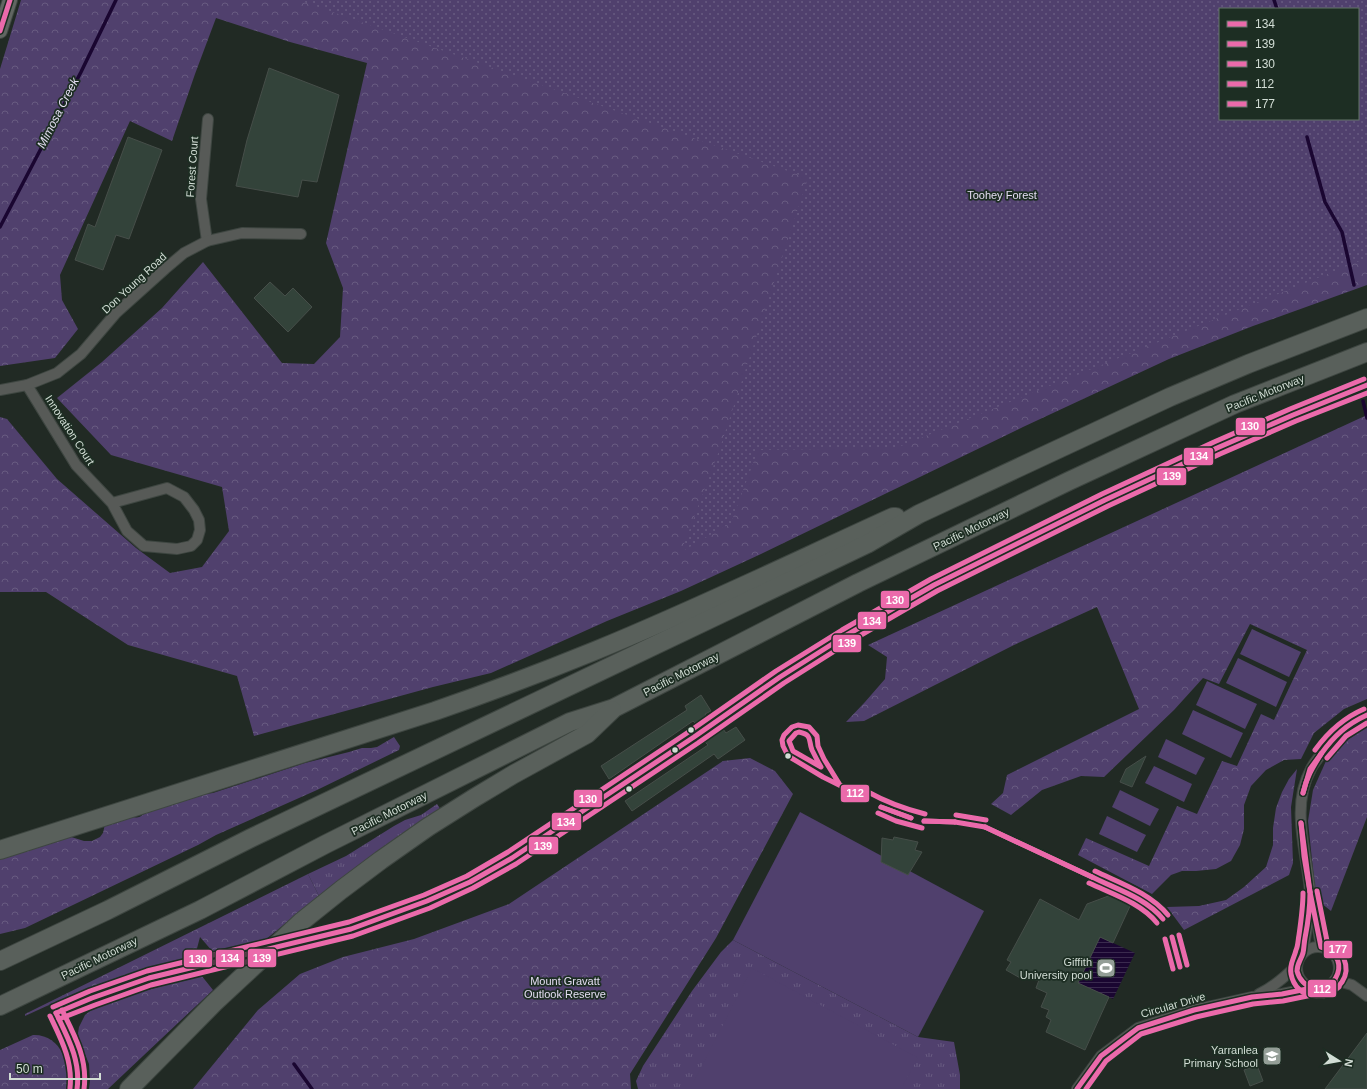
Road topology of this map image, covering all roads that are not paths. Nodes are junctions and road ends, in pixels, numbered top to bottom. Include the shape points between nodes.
1 (10, 0) edge
2 (0, 31) edge
3 (208, 119) dead end
4 (301, 234) dead end
5 (207, 240) junction
6 (1367, 318) edge
7 (1367, 352) edge
8 (27, 385) junction
9 (0, 390) edge
10 (112, 503) junction
11 (918, 514) junction
12 (614, 708) junction
13 (1367, 715) edge
14 (0, 850) edge
15 (1310, 894) junction
16 (1321, 947) junction
17 (1303, 953) junction
18 (0, 961) edge
19 (1297, 965) junction
20 (1335, 980) junction
21 (1312, 988) junction
22 (1367, 996) edge
23 (1252, 997) junction
24 (0, 1006) edge
25 (129, 1089) edge
26 (1077, 1089) edge

1 - 2 street
3 - 5 street, Forest Court via 201,199
4 - 5 street, Don Young Road via 242,234
5 - 8 street, Don Young Road via 184,253 116,313 81,354 57,373
6 - 11 highway via 1170,397
7 - 12 highway, Pacific Motorway via 1235,404 1069,481 858,583
8 - 9 street, Don Young Road
8 - 10 street, Innovation Court via 76,465
10 - 10 street, Innovation Court via 167,488 184,497 194,510 199,520 198,540 191,546 177,549 144,546 127,532
11 - 14 highway via 892,517 605,647 500,688
11 - 18 highway via 867,544 251,838
12 - 24 highway, Pacific Motorway via 570,722 200,910
12 - 25 highway via 587,734 467,802 341,890 301,922 214,1003
13 - 15 street via 1335,735 1310,769 1305,783 1301,830
15 - 16 street
15 - 17 street
16 - 17 street via 1309,948
16 - 20 street via 1329,950 1337,959 1339,970
17 - 19 street
19 - 21 street via 1298,977 1306,986
19 - 23 street, Circular Drive via 1271,988
20 - 21 street via 1322,989
20 - 22 street via 1352,985
21 - 23 street, Circular Drive
23 - 26 street, Circular Drive via 1194,1010 1138,1028 1101,1056

